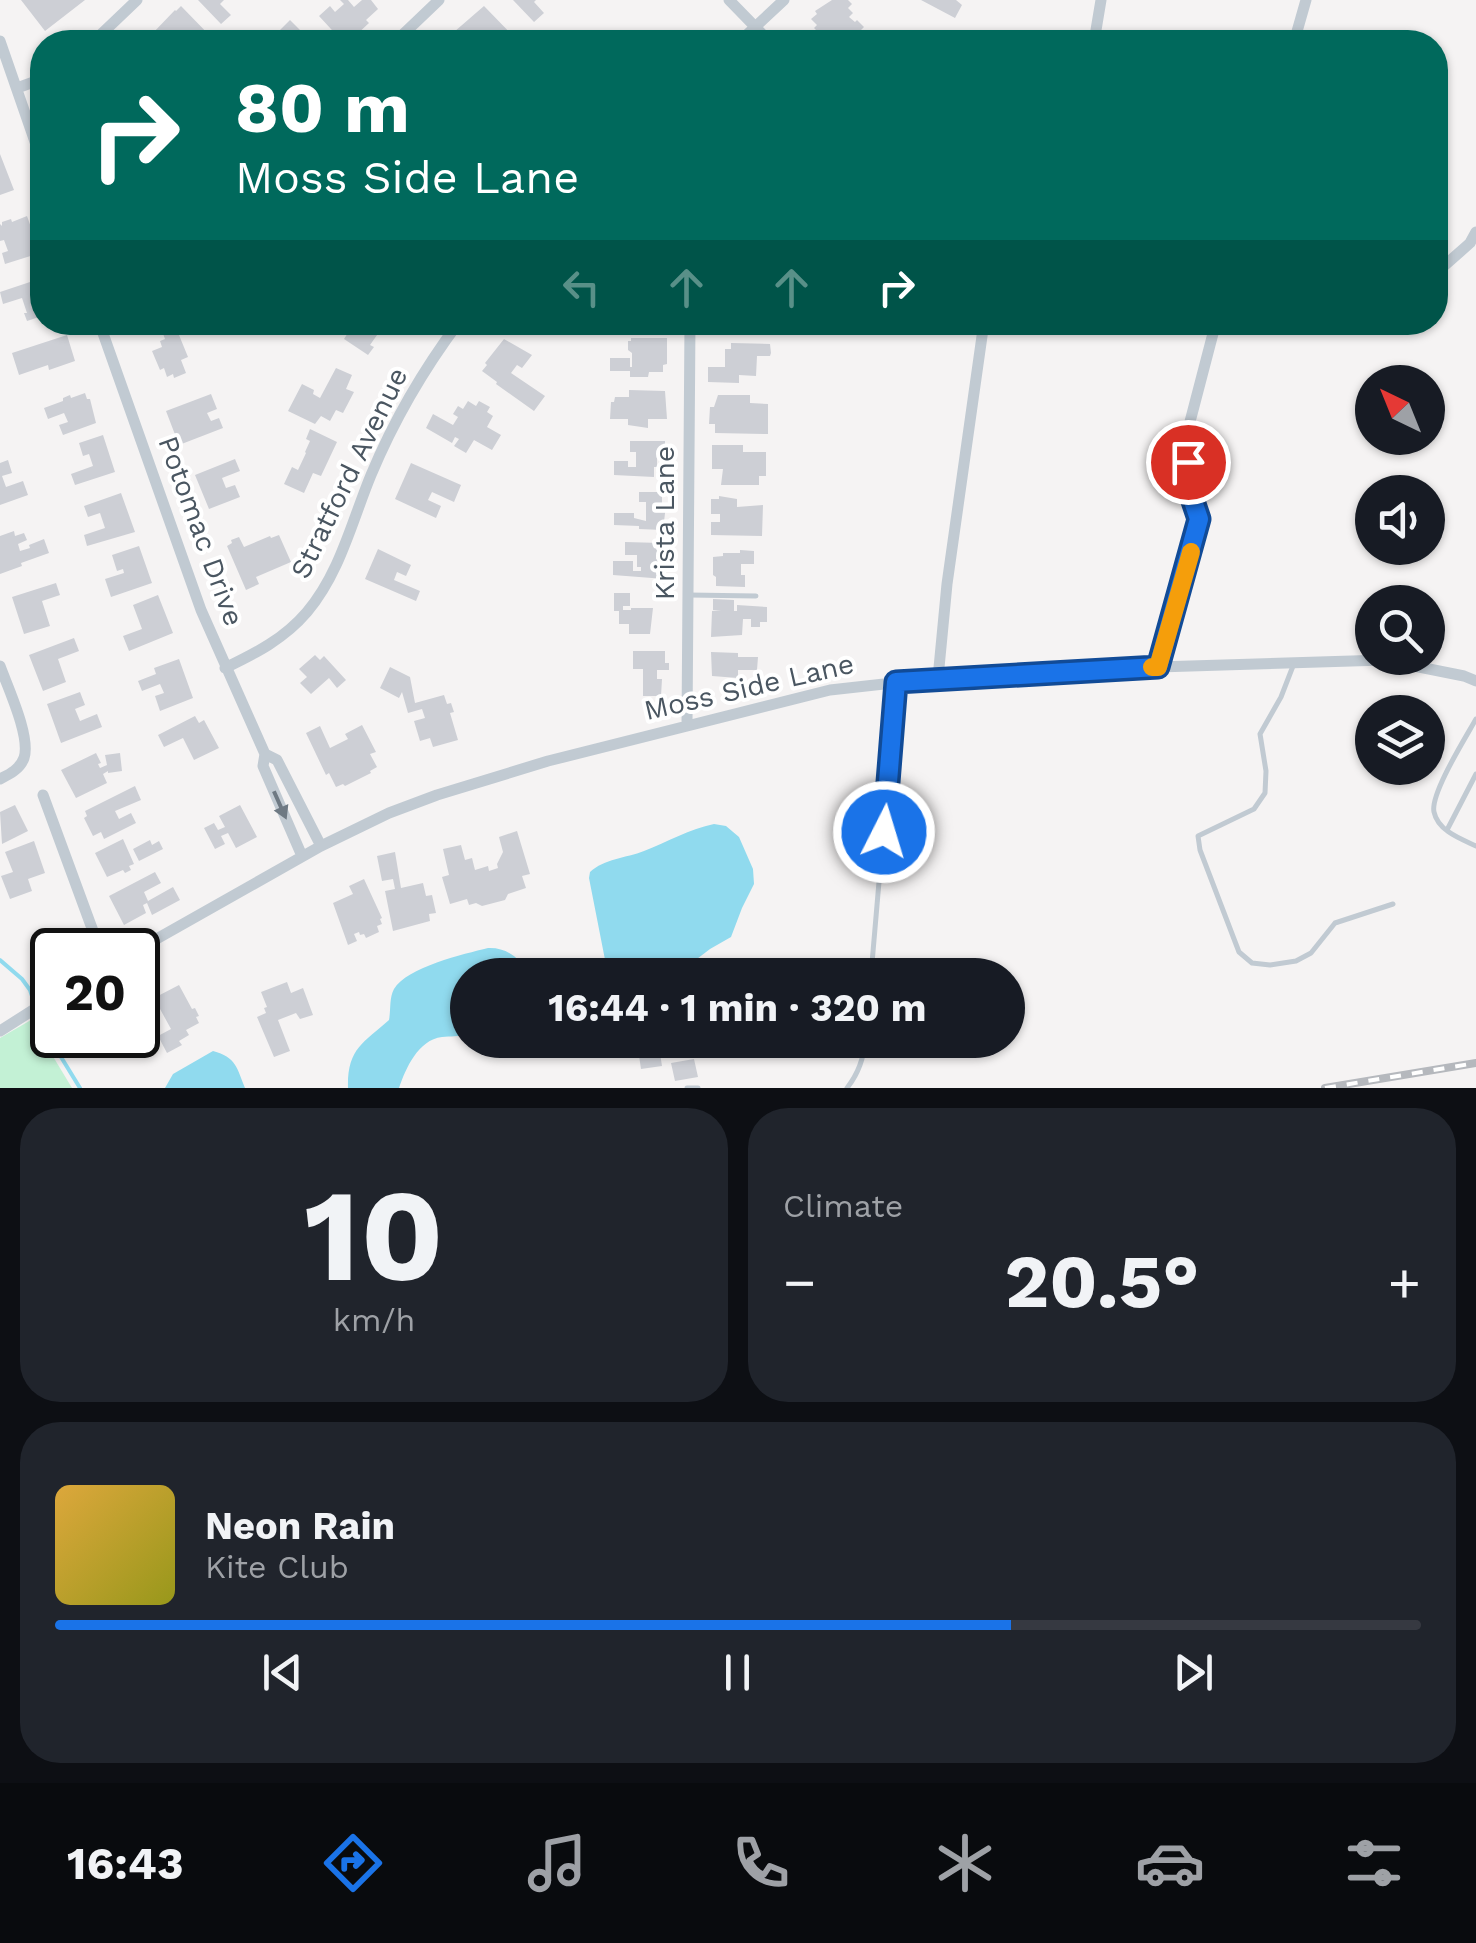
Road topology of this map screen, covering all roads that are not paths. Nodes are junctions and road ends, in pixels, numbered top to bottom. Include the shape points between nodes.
1 (138, 0) edge
2 (439, 0) edge
3 (729, 0) edge
4 (784, 0) edge
5 (1102, 0) edge
6 (1306, 0) edge
7 (756, 27) junction
8 (107, 30) edge
9 (407, 30) edge
10 (753, 30) edge
11 (759, 30) edge
12 (1096, 30) edge
13 (1297, 30) edge
14 (0, 41) edge
15 (30, 83) edge
16 (17, 88) junction
17 (30, 126) edge
18 (1476, 232) edge
19 (1448, 262) edge
20 (104, 335) edge
21 (449, 335) edge
22 (690, 335) edge
23 (982, 335) edge
24 (1213, 335) edge
25 (688, 596) junction
26 (756, 596) dead end
27 (1294, 663) junction
28 (0, 666) edge
29 (1158, 667) junction
30 (226, 668) junction
31 (938, 678) junction
32 (1476, 681) edge
33 (896, 682) junction
34 (1476, 719) edge
35 (687, 725) junction
36 (265, 754) junction
37 (1476, 774) edge
38 (0, 779) edge
39 (43, 795) dead end
40 (1446, 830) junction
41 (321, 846) junction
42 (1476, 846) edge
43 (302, 856) junction
44 (1393, 904) dead end
45 (92, 928) edge
46 (160, 936) edge
47 (872, 958) edge
48 (30, 1012) edge
49 (0, 1030) edge
50 (863, 1058) edge
51 (687, 1088) edge
52 (698, 1088) edge
53 (847, 1088) edge

1 - 8 street
2 - 9 street
3 - 7 street
4 - 7 street
5 - 12 street
6 - 13 street
7 - 10 street
7 - 11 street
14 - 16 street
15 - 16 street
16 - 17 street
18 - 19 street
20 - 30 street, Potomac Drive
21 - 30 street, Stratford Avenue via 393,428 322,592 285,634
22 - 25 street, Krista Lane
23 - 31 street
24 - 29 street via 1186,437 1188,486 1199,519
25 - 26 lane
25 - 35 street, Krista Lane
27 - 29 street, Moss Side Lane
27 - 32 street, Moss Side Lane via 1384,660
27 - 44 lane via 1260,734 1265,792 1254,809 1198,836 1239,952 1252,964 1296,961 1335,923
28 - 38 street via 25,754
29 - 31 street, Moss Side Lane
30 - 36 street, Potomac Drive
31 - 33 street, Moss Side Lane
33 - 35 street, Moss Side Lane via 830,690
33 - 47 lane
34 - 40 lane via 1434,800
35 - 41 street, Moss Side Lane via 436,795
36 - 41 street, Potomac Drive via 278,760
36 -> 43 street, Potomac Drive via 262,766
37 - 40 lane
39 - 45 street
40 - 42 lane
41 - 43 street, Moss Side Lane
43 - 46 street, Moss Side Lane
48 - 49 street
50 - 53 lane
51 - 52 lane

